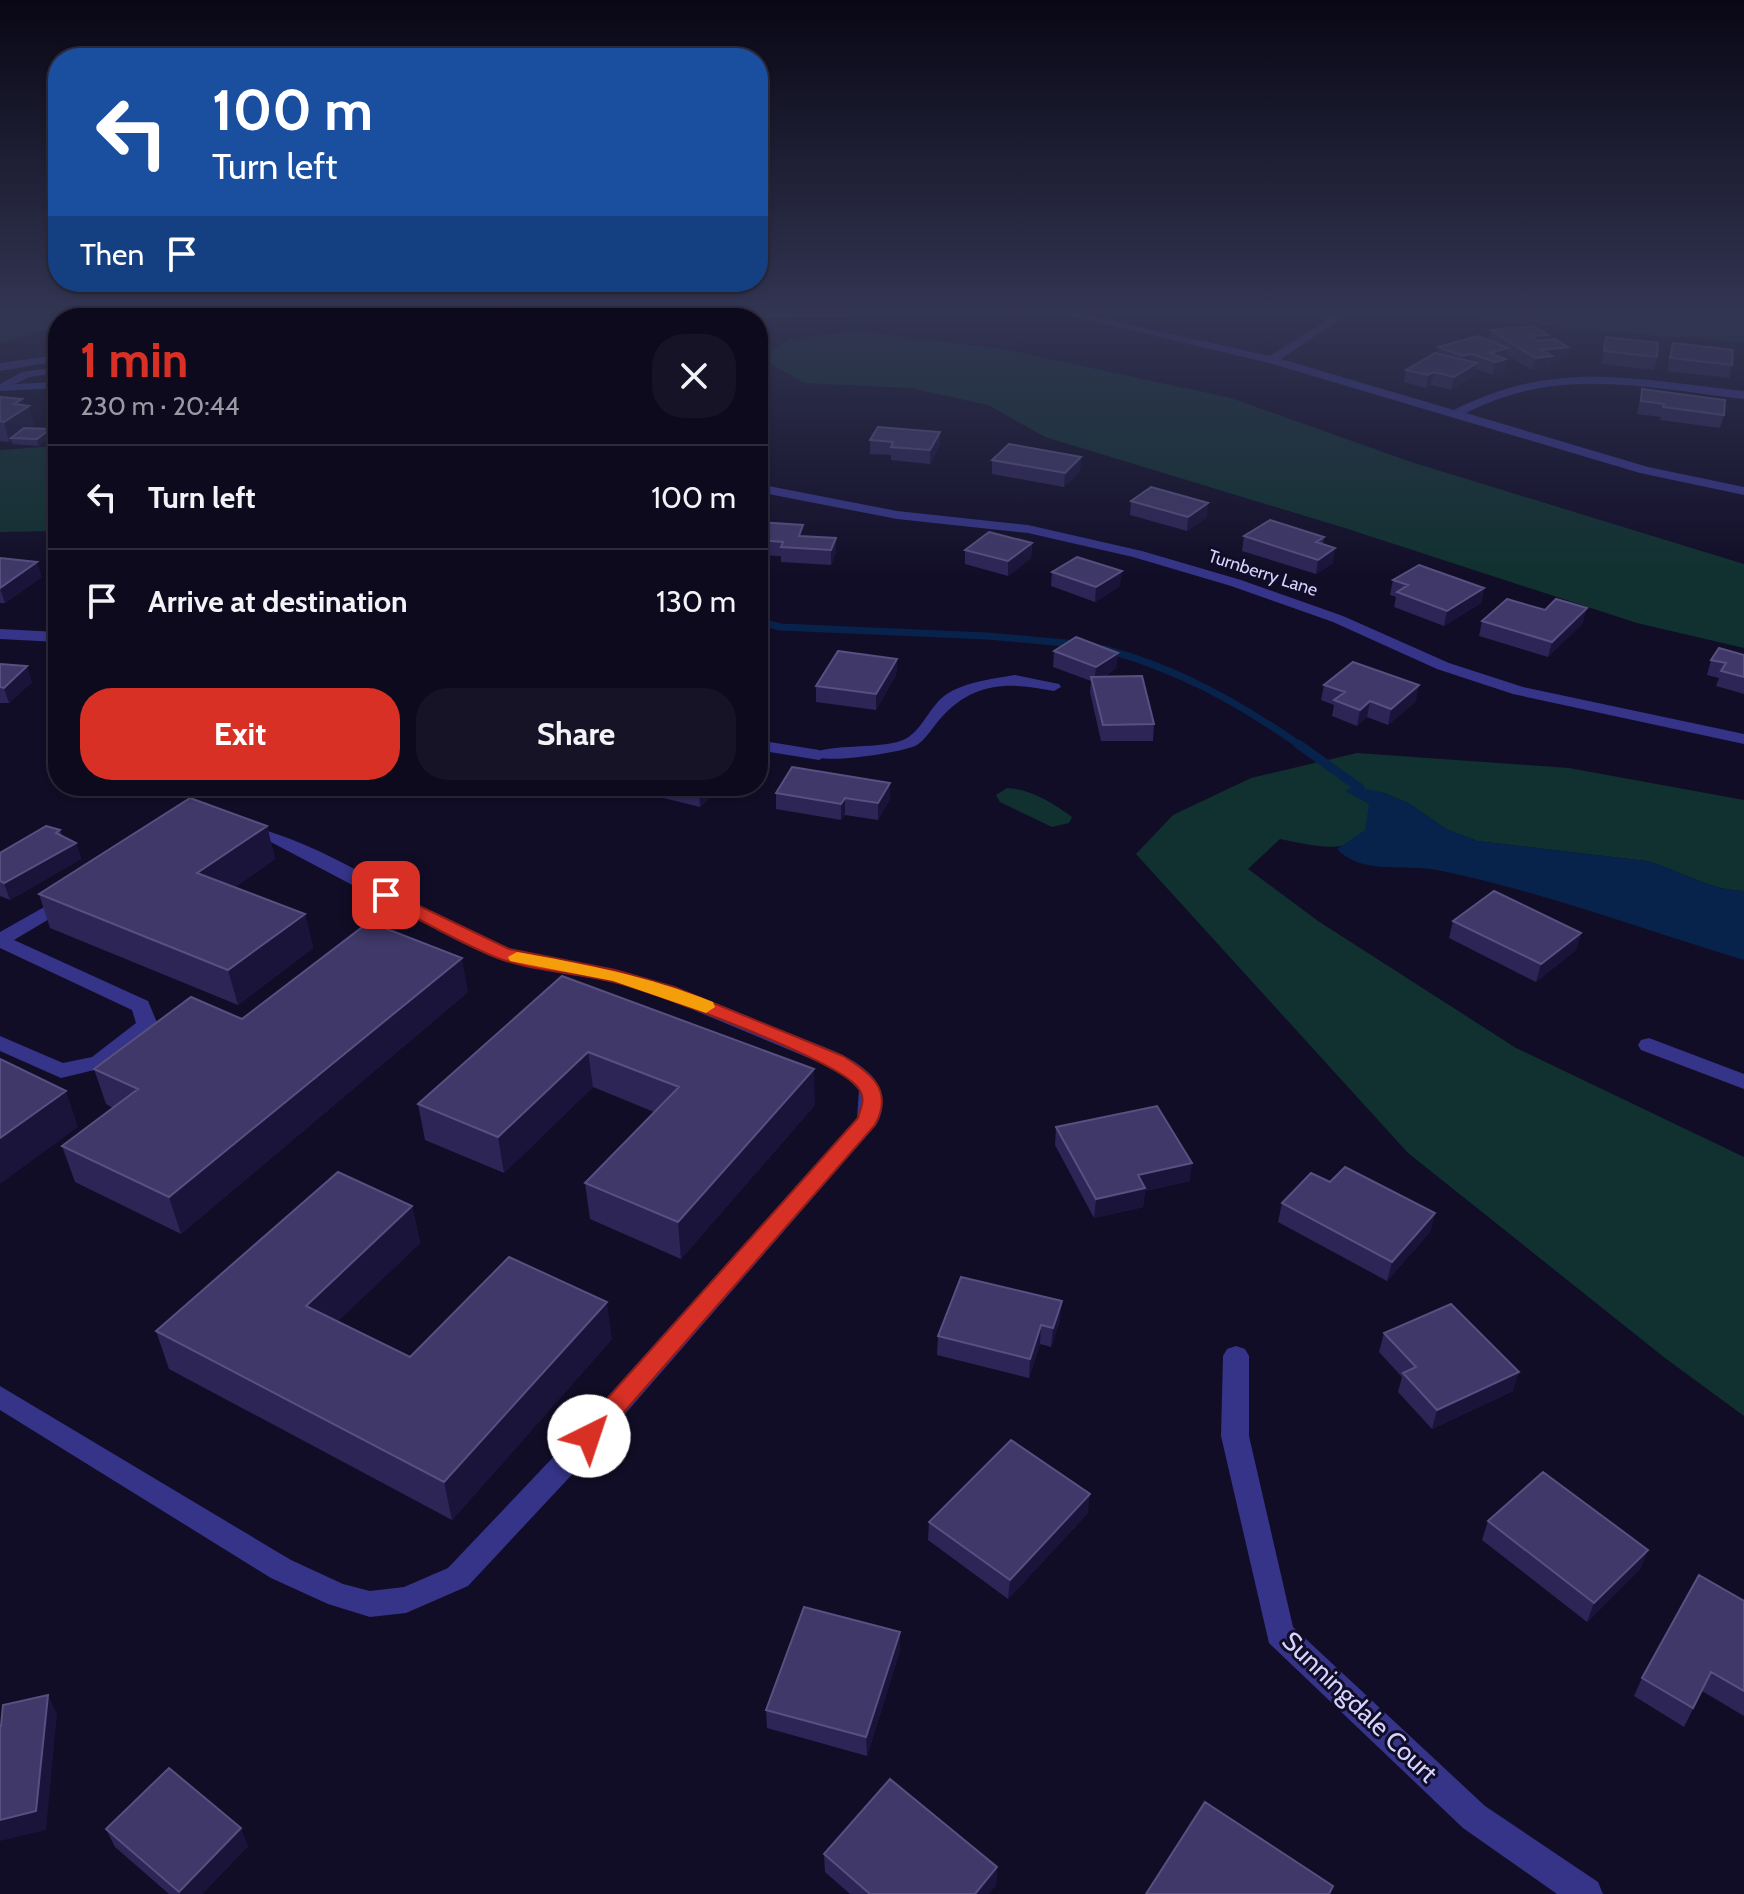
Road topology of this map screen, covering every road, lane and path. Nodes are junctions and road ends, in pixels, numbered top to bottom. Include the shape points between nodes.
1 (1416, 401) edge
2 (1482, 401) edge
3 (1457, 413) junction
4 (768, 490) edge
5 (1744, 491) edge
6 (0, 634) edge
7 (48, 636) edge
8 (1054, 687) dead end
9 (1744, 739) edge
10 (768, 747) edge
11 (819, 755) joint
12 (227, 827) edge
13 (90, 886) edge
14 (0, 941) edge
15 (0, 1043) edge
16 (1649, 1045) dead end
17 (1744, 1082) edge
18 (1236, 1356) dead end
19 (0, 1397) edge
20 (1586, 1894) edge

1 - 3 street
2 - 3 street
3 - 5 street via 1645,470
4 - 9 street, Turnberry Lane via 897,515 1028,529 1137,554 1338,619 1443,666 1519,691
6 - 7 street
8 - 11 lane via 1015,679 983,685 950,699 912,742
10 - 11 street
12 - 19 street via 275,837 503,953 667,991 836,1061 868,1086 874,1100 868,1120 458,1577 406,1600 370,1604 281,1569
13 - 14 street
14 - 15 street via 141,1006 147,1025 99,1062 61,1071
16 - 17 street
18 - 20 street, Sunningdale Court via 1235,1436 1280,1634 1474,1817

